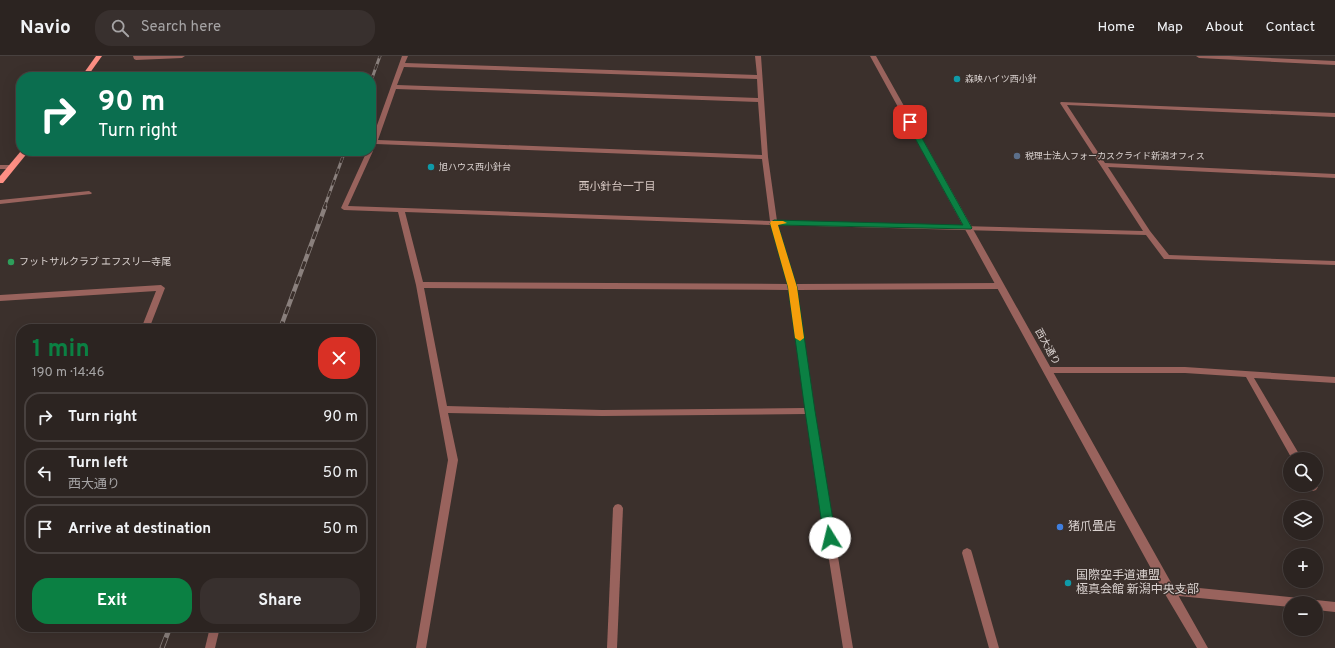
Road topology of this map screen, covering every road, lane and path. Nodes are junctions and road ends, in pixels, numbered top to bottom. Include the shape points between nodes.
1 (99, 56) edge
2 (136, 56) edge
3 (182, 56) edge
4 (405, 56) edge
5 (758, 56) edge
6 (873, 56) edge
7 (1199, 56) edge
8 (1335, 63) edge
9 (403, 65) junction
10 (88, 72) edge
11 (759, 77) junction
12 (394, 87) junction
13 (761, 100) junction
14 (1335, 115) edge
15 (376, 139) edge
16 (376, 142) edge
17 (21, 156) edge
18 (368, 156) edge
19 (765, 157) junction
20 (1104, 165) junction
21 (0, 167) edge
22 (12, 167) junction
23 (1335, 176) edge
24 (0, 181) edge
25 (89, 193) dead end
26 (0, 202) edge
27 (401, 210) junction
28 (774, 223) junction
29 (968, 228) junction
30 (1148, 233) junction
31 (1335, 263) edge
32 (420, 286) junction
33 (1000, 286) junction
34 (793, 287) junction
35 (0, 298) edge
36 (147, 324) edge
37 (1047, 370) junction
38 (1248, 374) junction
39 (1335, 380) edge
40 (443, 409) junction
41 (810, 411) junction
42 (1293, 452) edge
43 (618, 508) dead end
44 (967, 554) dead end
45 (1168, 590) junction
46 (1283, 601) edge
47 (1323, 606) edge
48 (1335, 607) edge
49 (214, 632) edge
50 (210, 648) edge
51 (421, 648) edge
52 (612, 648) edge
53 (848, 648) edge
54 (994, 648) edge
55 (1203, 648) edge

1 - 10 main road
2 - 3 street
4 - 9 street
5 - 11 street
6 - 29 street, 西大通り
7 - 8 street
9 - 11 street
9 - 12 street
11 - 13 street
12 - 13 street
12 - 15 street
13 - 19 street
14 - 20 street via 1063,103
16 - 19 street
17 - 22 main road
18 - 27 street via 344,208
19 - 28 street
20 - 23 street
20 - 30 street
21 - 22 street
22 - 24 main road
25 - 26 street
27 - 28 street
27 - 32 street
28 - 29 street
28 - 34 street
29 - 30 street
29 - 33 street, 西大通り
30 - 31 street via 1167,257
32 - 34 street
32 - 40 street
33 - 34 street
33 - 37 street, 西大通り
34 - 41 street
35 - 36 street via 161,288
37 - 38 street via 1185,370
37 - 45 street, 西大通り
38 - 39 street
38 - 42 street
40 - 41 street via 602,413
40 - 51 street via 453,460
41 - 53 street
43 - 52 street
44 - 54 street
45 - 46 street
45 - 55 street, 西大通り
47 - 48 street
49 - 50 street

